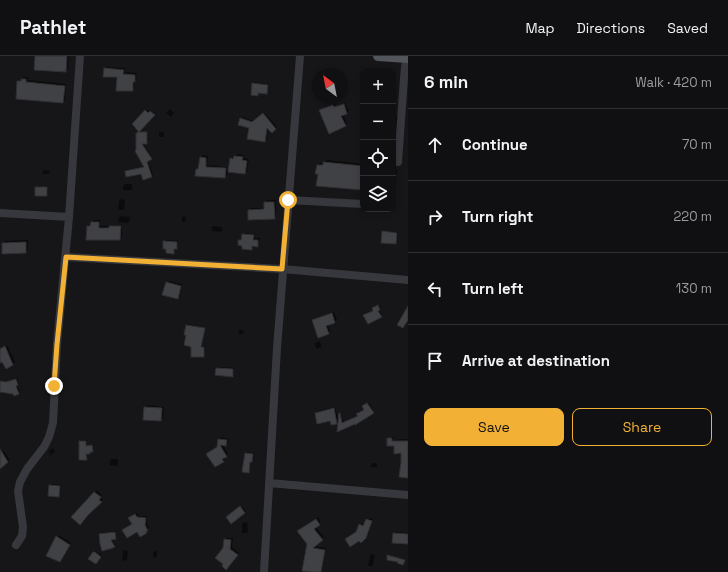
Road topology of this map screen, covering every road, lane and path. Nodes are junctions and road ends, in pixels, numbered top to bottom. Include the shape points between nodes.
1 (80, 56) edge
2 (300, 56) edge
3 (378, 56) edge
4 (407, 58) edge
5 (398, 162) dead end
6 (288, 200) junction
7 (360, 204) edge
8 (0, 213) edge
9 (69, 216) junction
10 (66, 257) junction
11 (282, 269) junction
12 (408, 280) edge
13 (269, 483) junction
14 (408, 495) edge
15 (16, 545) dead end
16 (264, 572) edge

1 - 9 street
2 - 6 street
3 - 4 main road
4 - 5 street
6 - 7 street
6 - 11 street
8 - 9 street
9 - 10 street
10 - 11 street
10 - 15 street via 52,423 44,447 20,482 18,491 23,527 22,536
11 - 12 street
11 - 13 street
13 - 14 street
13 - 16 street

